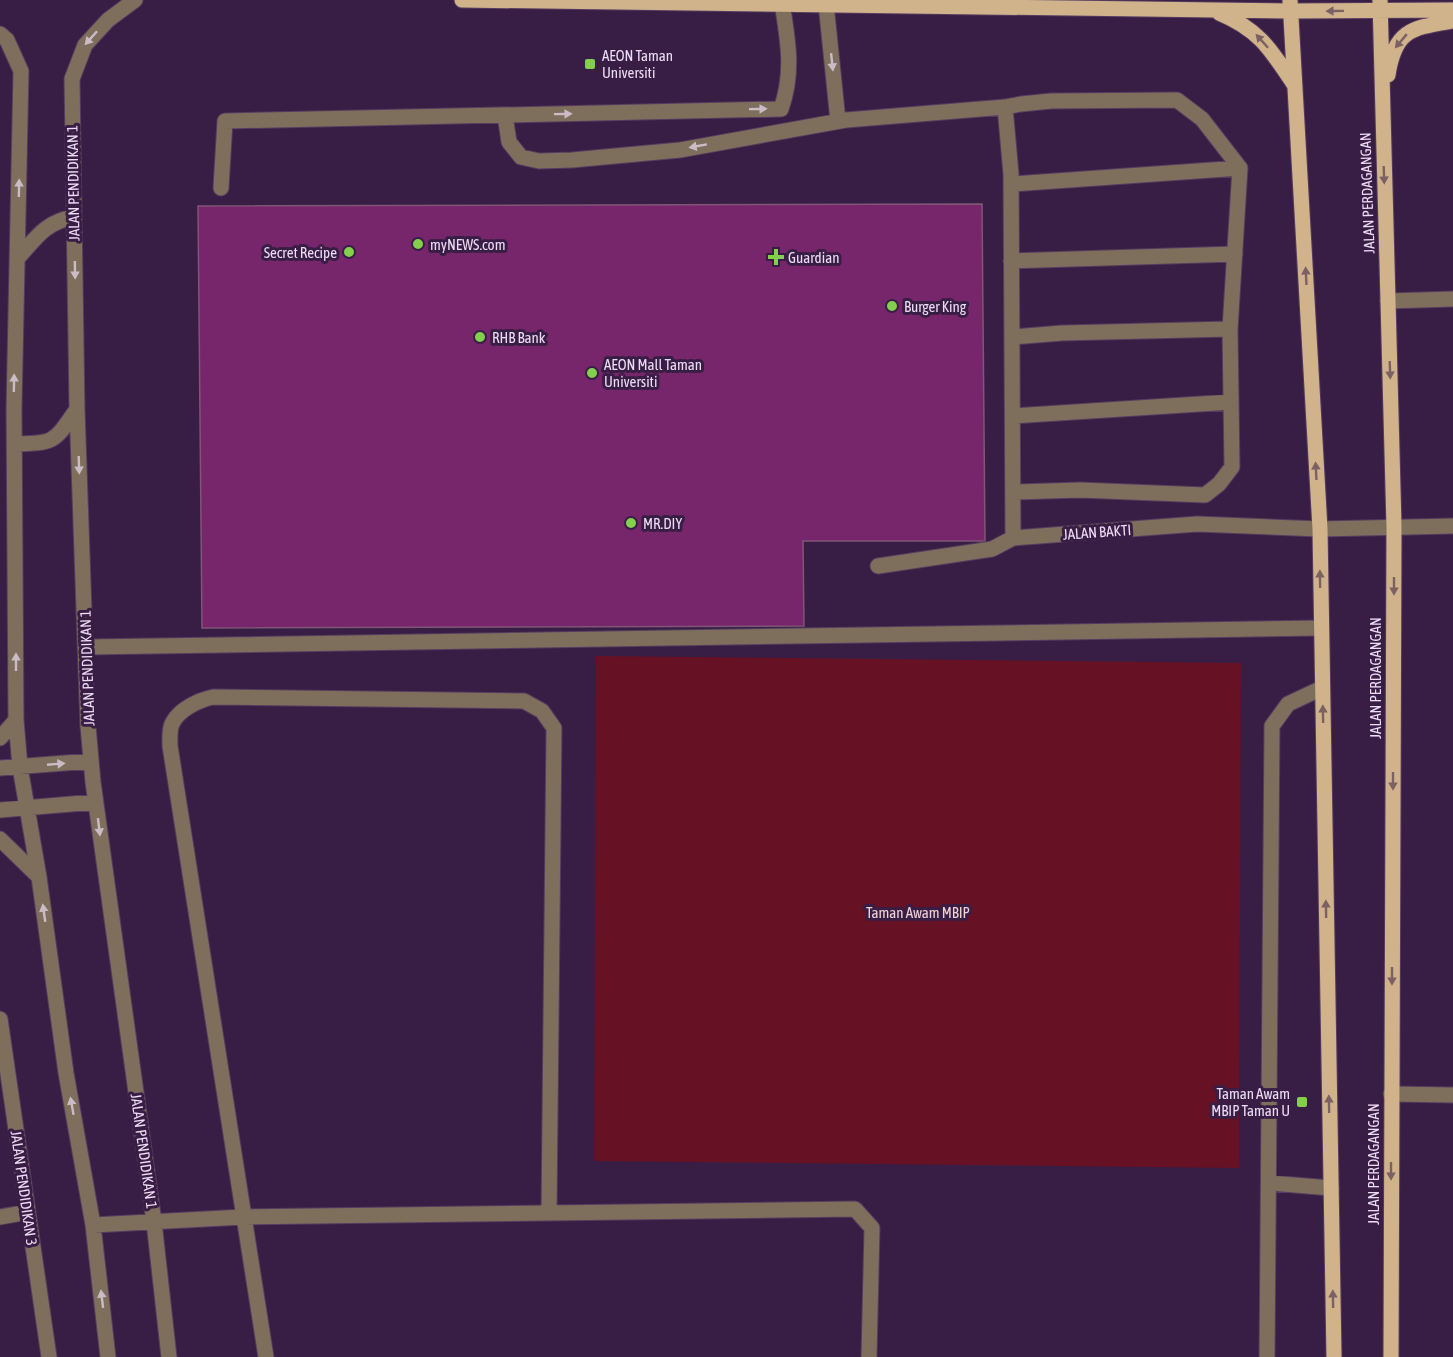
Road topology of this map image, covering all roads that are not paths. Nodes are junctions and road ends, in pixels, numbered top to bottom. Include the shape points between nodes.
1 (135, 0) edge
2 (462, 0) edge
3 (782, 3) junction
4 (826, 4) junction
5 (1380, 5) edge
6 (1290, 6) edge
7 (1210, 10) junction
8 (1453, 10) edge
9 (1453, 21) edge
10 (0, 34) edge
11 (1296, 88) junction
12 (1005, 107) junction
13 (505, 115) junction
14 (1383, 116) junction
15 (838, 122) junction
16 (1240, 168) junction
17 (1011, 184) junction
18 (221, 188) dead end
19 (74, 217) junction
20 (1235, 254) junction
21 (17, 259) junction
22 (1011, 261) junction
23 (1453, 299) edge
24 (1388, 301) junction
25 (1230, 329) junction
26 (1012, 337) junction
27 (1231, 402) junction
28 (7, 409) edge
29 (77, 409) junction
30 (1013, 416) junction
31 (15, 444) junction
32 (1013, 492) junction
33 (1453, 526) edge
34 (1394, 527) junction
35 (1320, 529) junction
36 (1013, 538) junction
37 (878, 566) dead end
38 (1321, 628) junction
39 (86, 647) junction
40 (1322, 688) junction
41 (16, 720) junction
42 (0, 738) edge
43 (92, 761) junction
44 (20, 767) junction
45 (0, 768) edge
46 (95, 802) junction
47 (27, 808) junction
48 (0, 810) edge
49 (0, 839) edge
50 (39, 877) junction
51 (0, 1019) edge
52 (1391, 1094) junction
53 (1453, 1095) edge
54 (1269, 1183) junction
55 (1331, 1188) junction
56 (28, 1212) junction
57 (549, 1213) junction
58 (0, 1217) edge
59 (243, 1217) junction
60 (154, 1222) junction
61 (93, 1225) junction
62 (49, 1357) edge
63 (108, 1357) edge
64 (169, 1357) edge
65 (266, 1357) edge
66 (870, 1357) edge
67 (1267, 1357) edge
68 (1334, 1357) edge
69 (1392, 1357) edge

1 -> 19 street, JALAN PENDIDIKAN 1 via 108,20 85,45 72,79
2 - 3 main road
3 - 4 main road
13 -> 3 street via 781,109 788,90 789,48
4 - 7 main road
4 -> 15 street
5 -> 6 main road
5 - 8 main road
5 - 14 main road, JALAN PERDAGANGAN
6 - 7 main road
6 - 11 main road
11 -> 7 main road via 1260,36 1239,21
9 -> 14 main road via 1417,27 1400,39 1391,56
21 -> 10 street via 21,71 7,40
35 -> 11 main road
12 - 15 street
12 - 16 street via 1051,101 1177,100 1202,118
12 - 17 street
15 -> 13 street via 680,150 539,161 521,157 509,142
13 - 18 street via 225,121
14 -> 24 main road, JALAN PERDAGANGAN
16 - 17 street
16 - 20 street
17 - 22 street
19 - 21 street via 51,223
19 -> 29 street, JALAN PENDIDIKAN 1
20 - 22 street
20 - 25 street
28 -> 21 street
22 - 26 street
23 - 24 street
24 -> 34 main road, JALAN PERDAGANGAN
25 - 26 street
25 - 27 street
26 - 30 street
27 - 30 street
27 - 32 street via 1232,466 1220,484 1205,495 1080,490
28 - 31 street
29 - 31 street via 60,433 47,443
29 -> 39 street, JALAN PENDIDIKAN 1
30 - 32 street
41 -> 31 street
32 - 36 street
33 - 34 street, JALAN BAKTI
34 - 35 street, JALAN BAKTI
34 -> 52 main road, JALAN PERDAGANGAN
35 - 36 street, JALAN BAKTI via 1197,524
38 -> 35 main road
36 - 37 street, JALAN BAKTI via 992,549
38 - 39 street
38 - 40 main road
39 - 43 street, JALAN PENDIDIKAN 1
40 - 54 street via 1288,704 1272,726
55 -> 40 main road
41 - 42 street
41 - 44 street
44 -> 43 street
43 - 46 street, JALAN PENDIDIKAN 1
44 - 45 street
44 - 47 street
46 - 47 street
46 -> 60 street, JALAN PENDIDIKAN 1
47 - 48 street
47 - 50 street
49 - 50 street
61 -> 50 street via 66,1073
51 - 56 street, JALAN PENDIDIKAN 3
52 - 53 street
52 -> 69 main road, JALAN PERDAGANGAN
54 - 55 street
54 - 67 street
68 -> 55 main road
56 - 58 street
56 - 62 street, JALAN PENDIDIKAN 3
57 - 59 street
57 - 59 street via 554,728 542,711 524,701 213,697 201,699 181,714 172,723 170,738
57 - 66 street via 855,1209 872,1228
59 - 60 street
59 - 65 street
60 - 61 street
60 - 64 street, JALAN PENDIDIKAN 1
63 -> 61 street

